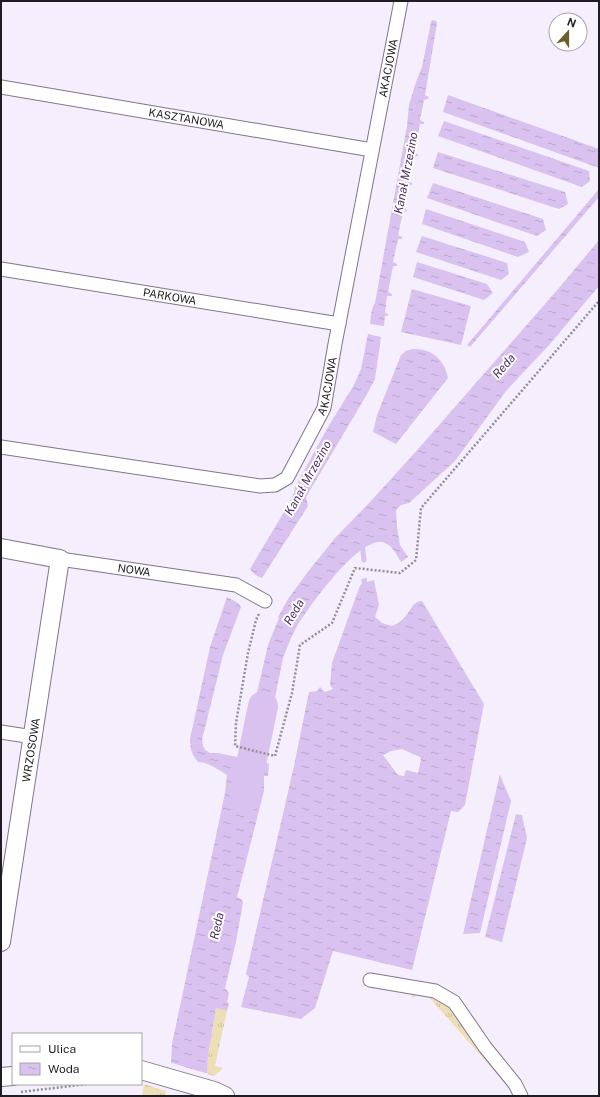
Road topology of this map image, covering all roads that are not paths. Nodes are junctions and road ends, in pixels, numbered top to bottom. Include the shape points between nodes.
1 (401, 1) edge
2 (1, 87) edge
3 (372, 150) junction
4 (1, 269) edge
5 (339, 324) junction
6 (1, 447) edge
7 (1, 548) edge
8 (60, 558) junction
9 (265, 601) road end
10 (1, 732) edge
11 (33, 737) junction
12 (3, 918) edge
13 (1, 942) edge
14 (370, 980) dead end
15 (149, 1072) edge
16 (1, 1077) edge
17 (12, 1082) edge
18 (220, 1093) edge
19 (521, 1096) edge

1 - 3 street, AKACJOWA
2 - 3 street, KASZTANOWA
3 - 5 street, AKACJOWA
4 - 5 street, PARKOWA
5 - 6 street, AKACJOWA via 324,408 287,478 274,485 260,486
7 - 8 street, NOWA
8 - 9 street, NOWA via 236,586
8 - 11 street, WRZOSOWA
10 - 11 street
11 - 12 street, WRZOSOWA
12 - 13 street, WRZOSOWA
14 - 19 street via 434,991 454,1002 515,1084
15 - 18 street
16 - 17 street

